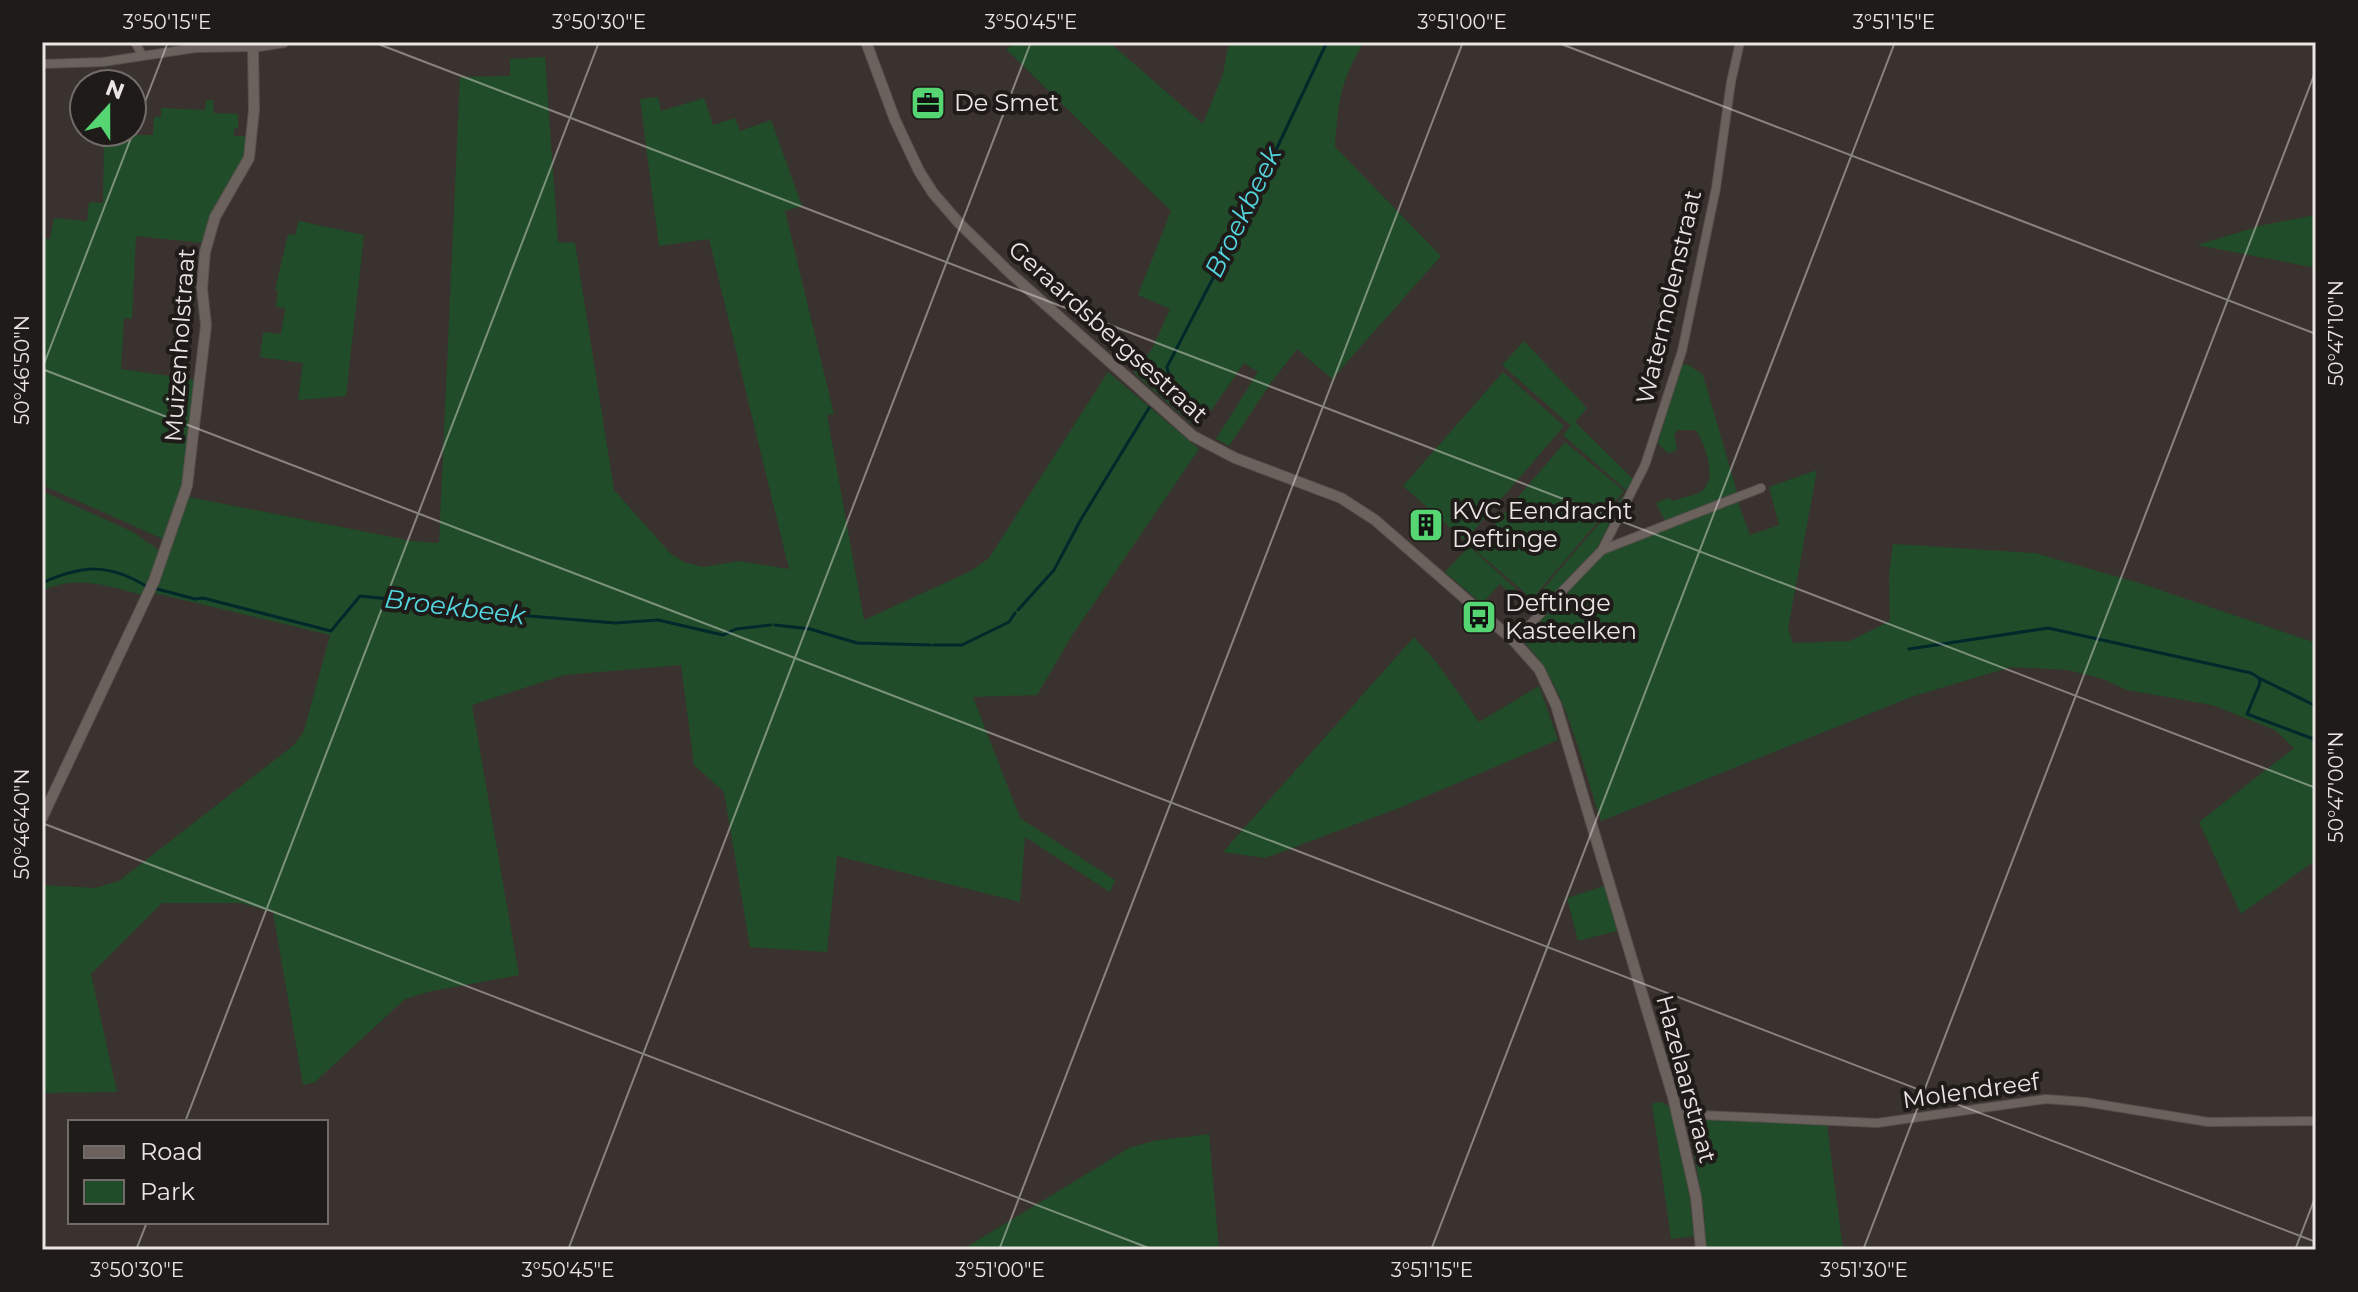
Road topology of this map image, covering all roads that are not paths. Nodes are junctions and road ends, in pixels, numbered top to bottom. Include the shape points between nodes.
1 (135, 42) edge
2 (284, 42) edge
3 (866, 42) edge
4 (1740, 42) edge
5 (253, 47) junction
6 (142, 55) junction
7 (42, 64) edge
8 (1761, 488) dead end
9 (1602, 550) junction
10 (1514, 641) junction
11 (42, 818) edge
12 (1620, 921) joint
13 (1678, 1114) junction
14 (2316, 1121) edge
15 (1701, 1250) edge

1 - 6 street
2 - 5 street
3 - 10 street, Geraardsbergsestraat via 919,171 952,216 1009,272 1193,436 1360,509
4 - 9 street, Watermolenstraat via 1682,351 1645,465
5 - 6 street
5 - 11 street, Muizenholstraat via 249,158 215,217 202,273 206,325 187,486 154,581
6 - 7 street
8 - 9 street
9 - 10 street
10 - 12 street, Geraardsbergsestraat via 1539,669 1556,705
12 - 13 street, Hazelaarstraat
13 - 14 street, Molendreef via 1877,1123 2046,1099 2208,1122
13 - 15 street, Hazelaarstraat

